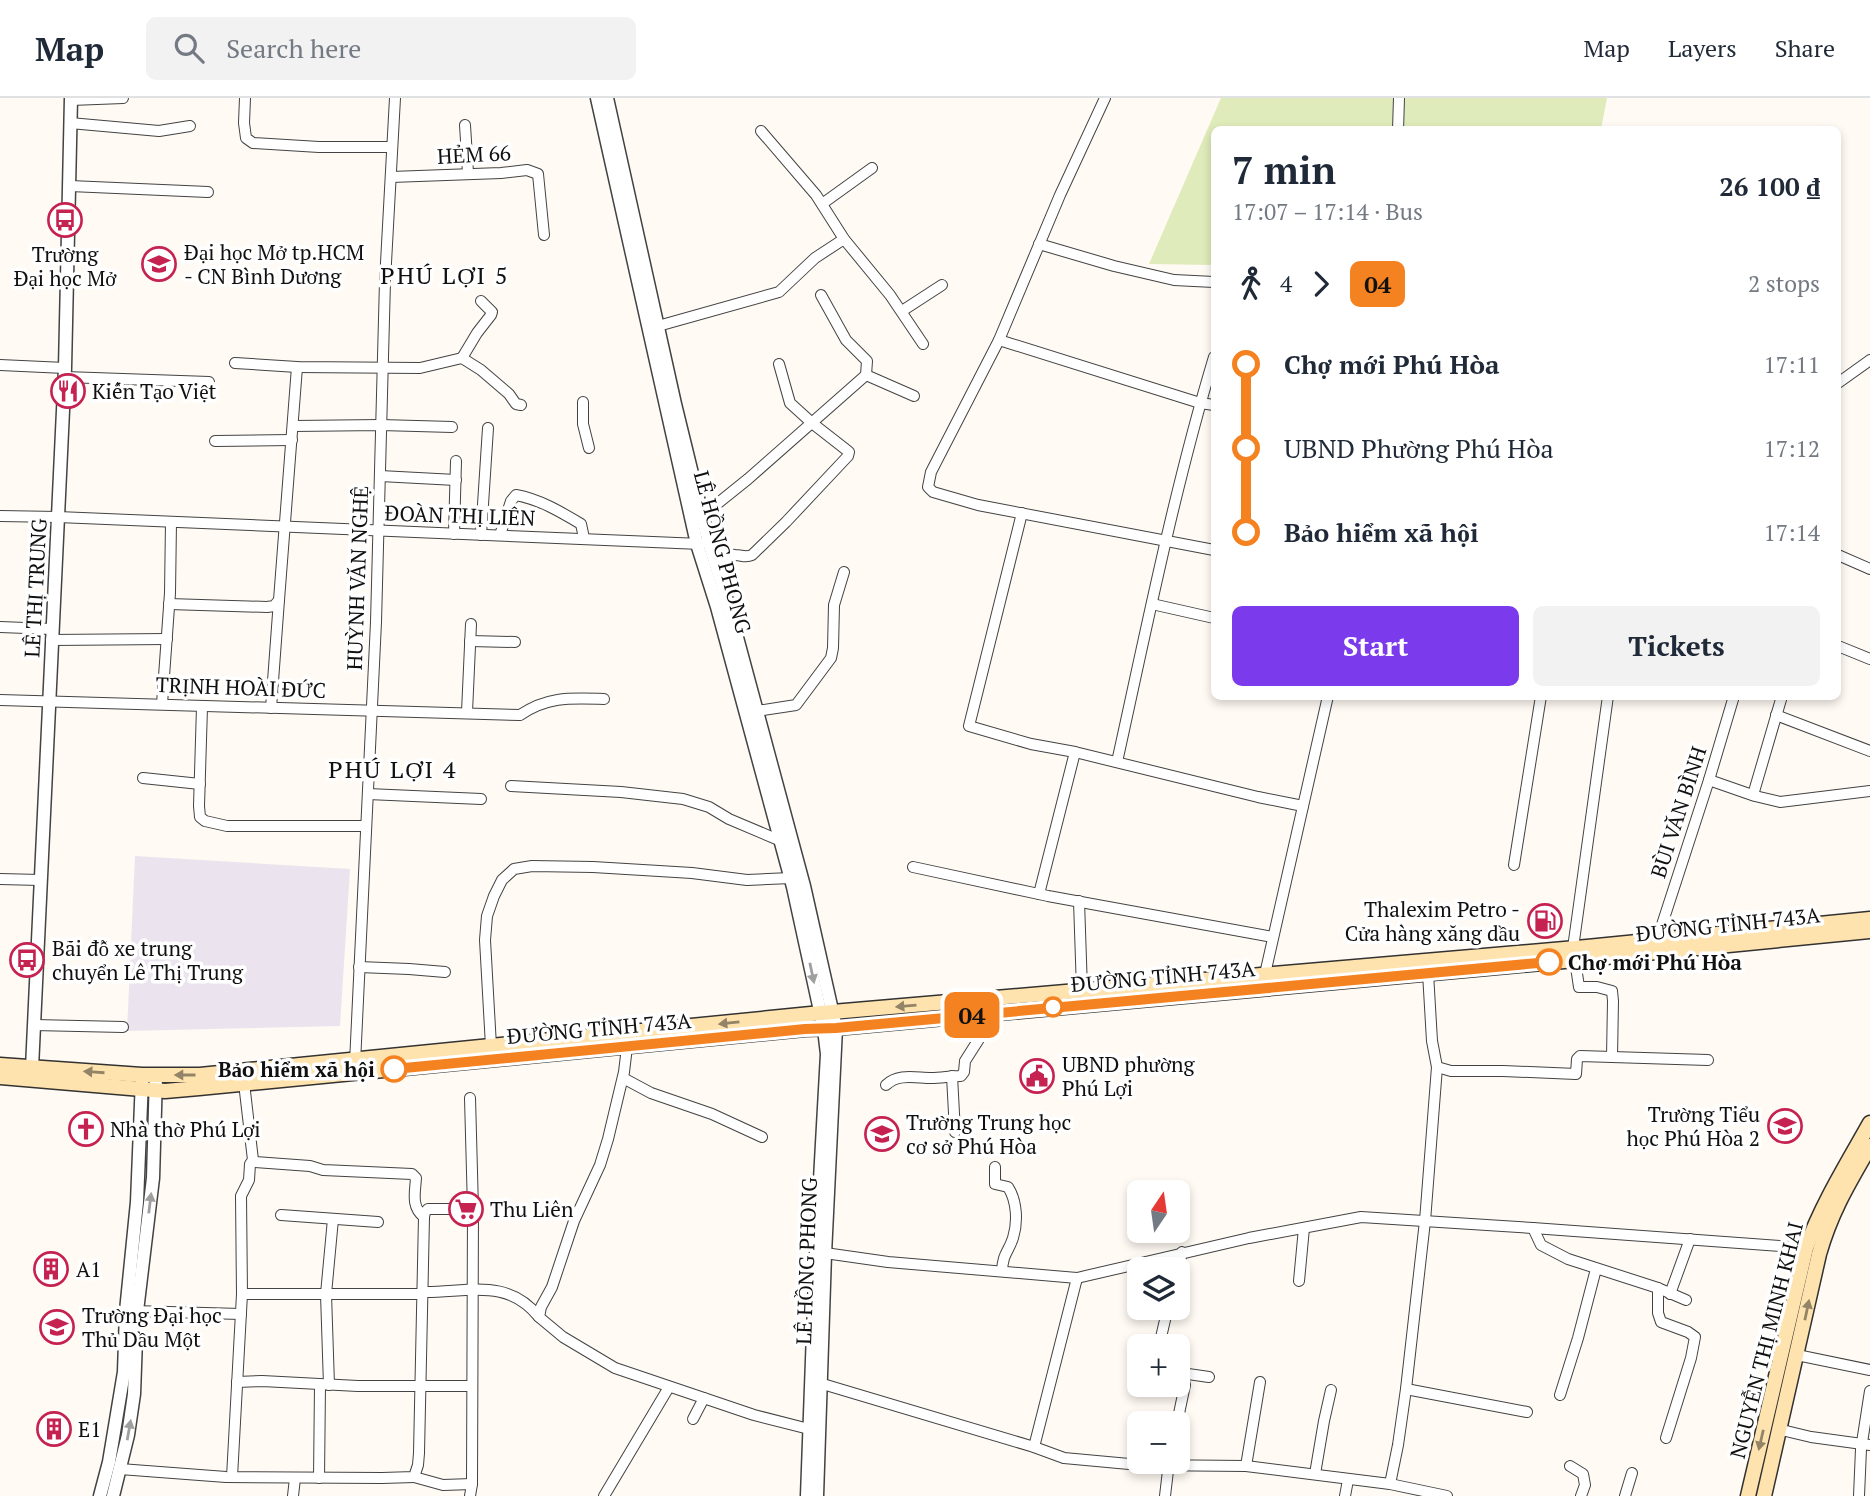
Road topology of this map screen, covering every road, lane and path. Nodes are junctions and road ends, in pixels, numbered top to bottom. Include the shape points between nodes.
1 (123, 98) edge
2 (245, 98) edge
3 (395, 98) edge
4 (597, 98) edge
5 (607, 98) edge
6 (1105, 98) edge
7 (1399, 98) edge
8 (71, 99) edge
9 (70, 123) junction
10 (465, 125) dead end
11 (190, 126) dead end
12 (1398, 126) edge
13 (761, 131) dead end
14 (393, 147) junction
15 (872, 168) dead end
16 (468, 173) junction
17 (391, 177) junction
18 (69, 186) junction
19 (208, 192) dead end
20 (822, 204) junction
21 (544, 235) dead end
22 (844, 239) junction
23 (1040, 244) junction
24 (1211, 282) edge
25 (942, 285) dead end
26 (821, 295) dead end
27 (481, 302) dead end
28 (902, 311) junction
29 (658, 326) junction
30 (999, 340) junction
31 (923, 344) dead end
32 (461, 358) junction
33 (1870, 360) edge
34 (235, 363) dead end
35 (779, 363) dead end
36 (0, 365) edge
37 (297, 367) junction
38 (1211, 367) edge
39 (383, 368) junction
40 (65, 373) junction
41 (866, 375) junction
42 (1841, 381) edge
43 (209, 382) dead end
44 (914, 396) dead end
45 (583, 402) dead end
46 (1200, 402) junction
47 (1211, 404) edge
48 (521, 405) dead end
49 (812, 423) junction
50 (382, 425) junction
51 (293, 426) junction
52 (452, 427) dead end
53 (488, 428) dead end
54 (292, 440) junction
55 (215, 441) dead end
56 (589, 448) dead end
57 (456, 461) dead end
58 (380, 476) junction
59 (456, 480) junction
60 (1022, 513) junction
61 (0, 516) edge
62 (702, 516) junction
63 (58, 517) junction
64 (171, 522) junction
65 (285, 526) junction
66 (379, 531) junction
67 (454, 534) junction
68 (481, 535) junction
69 (500, 535) junction
70 (584, 538) junction
71 (1166, 541) junction
72 (703, 544) junction
73 (1211, 549) edge
74 (1841, 556) edge
75 (715, 563) junction
76 (1870, 569) edge
77 (844, 572) dead end
78 (279, 600) junction
79 (169, 604) junction
80 (1152, 604) junction
81 (1211, 617) edge
82 (471, 624) dead end
83 (0, 627) edge
84 (52, 634) junction
85 (167, 639) junction
86 (470, 641) junction
87 (515, 642) dead end
88 (1841, 647) edge
89 (1870, 659) edge
90 (604, 699) dead end
91 (0, 700) edge
92 (1327, 700) edge
93 (1540, 700) edge
94 (1607, 700) edge
95 (1733, 700) edge
96 (1781, 700) edge
97 (48, 701) junction
98 (162, 704) junction
99 (202, 707) junction
100 (271, 708) junction
101 (372, 710) junction
102 (757, 710) junction
103 (467, 712) junction
104 (1776, 715) junction
105 (1870, 751) edge
106 (1075, 752) junction
107 (1117, 762) junction
108 (143, 778) dead end
109 (1709, 780) junction
110 (200, 784) junction
111 (511, 786) dead end
112 (1870, 791) edge
113 (368, 794) junction
114 (1753, 795) junction
115 (481, 799) dead end
116 (1303, 806) junction
117 (366, 826) junction
118 (780, 841) junction
119 (1514, 865) dead end
120 (913, 867) dead end
121 (791, 878) junction
122 (0, 879) edge
123 (40, 880) junction
124 (1039, 894) junction
125 (1079, 901) junction
126 (1870, 919) edge
127 (1870, 931) edge
128 (1273, 937) junction
129 (1657, 946) junction
130 (1574, 954) junction
131 (359, 967) junction
132 (1427, 967) junction
133 (445, 972) dead end
134 (1266, 981) junction
135 (1082, 990) junction
136 (1148, 992) junction
137 (1030, 1002) junction
138 (827, 1013) junction
139 (978, 1015) junction
140 (34, 1025) junction
141 (123, 1027) dead end
142 (830, 1028) junction
143 (491, 1046) junction
144 (627, 1046) junction
145 (1612, 1057) junction
146 (1708, 1060) dead end
147 (0, 1065) edge
148 (356, 1065) junction
149 (1437, 1067) junction
150 (31, 1074) junction
151 (952, 1076) junction
152 (0, 1077) edge
153 (623, 1078) junction
154 (149, 1082) junction
155 (244, 1083) junction
156 (886, 1085) dead end
157 (470, 1098) dead end
158 (1870, 1123) edge
159 (955, 1132) dead end
160 (762, 1137) dead end
161 (1870, 1146) edge
162 (253, 1160) junction
163 (995, 1167) dead end
164 (473, 1209) junction
165 (281, 1215) dead end
166 (424, 1217) junction
167 (333, 1219) junction
168 (1425, 1221) junction
169 (379, 1222) dead end
170 (1304, 1228) junction
171 (1533, 1228) junction
172 (1690, 1240) junction
173 (1806, 1248) junction
174 (821, 1252) junction
175 (1182, 1252) junction
176 (1181, 1257) edge
177 (1596, 1269) junction
178 (1002, 1271) junction
179 (1077, 1278) junction
180 (1299, 1281) dead end
181 (1658, 1288) junction
182 (472, 1289) junction
183 (242, 1294) junction
184 (326, 1294) junction
185 (422, 1294) junction
186 (1671, 1294) junction
187 (1686, 1300) dead end
188 (131, 1311) junction
189 (241, 1314) junction
190 (539, 1317) junction
191 (1797, 1355) junction
192 (1870, 1370) edge
193 (1190, 1374) edge
194 (1209, 1377) dead end
195 (237, 1382) junction
196 (816, 1382) junction
197 (1260, 1382) dead end
198 (324, 1385) junction
199 (420, 1386) junction
200 (472, 1386) junction
201 (669, 1387) junction
202 (1406, 1389) junction
203 (1331, 1390) dead end
204 (1870, 1391) edge
205 (1560, 1395) dead end
206 (704, 1398) junction
207 (1527, 1412) dead end
208 (693, 1419) dead end
209 (809, 1429) junction
210 (1778, 1429) junction
211 (1666, 1438) dead end
212 (1866, 1445) edge
213 (1034, 1447) junction
214 (1127, 1464) edge
215 (1190, 1464) edge
216 (1246, 1466) junction
217 (1570, 1466) dead end
218 (121, 1469) junction
219 (1632, 1472) dead end
220 (1168, 1474) edge
221 (1315, 1474) junction
222 (232, 1477) junction
223 (414, 1477) junction
224 (295, 1478) junction
225 (319, 1478) junction
226 (1348, 1480) junction
227 (472, 1484) junction
228 (1390, 1484) junction
229 (100, 1496) edge
230 (113, 1496) edge
231 (293, 1496) edge
232 (470, 1496) edge
233 (604, 1496) edge
234 (807, 1496) edge
235 (817, 1496) edge
236 (1165, 1496) edge
237 (1345, 1496) edge
238 (1447, 1496) edge
239 (1581, 1496) edge
240 (1625, 1496) edge
241 (1748, 1496) edge
242 (1764, 1496) edge
243 (1859, 1496) edge

1 - 8 street
2 - 14 street via 246,138 253,143
3 - 14 street, HUỲNH VĂN NGHỆ
4 - 72 street, LÊ HỒNG PHONG
5 - 29 street, LÊ HỒNG PHONG
6 - 23 street
7 - 12 street
8 - 9 street, LÊ THỊ TRUNG
9 - 11 street via 159,131
9 - 18 street, LÊ THỊ TRUNG
10 - 16 street
13 - 20 street
14 - 17 street, HUỲNH VĂN NGHỆ
15 - 20 street
16 - 17 street, HẺM 66
16 - 21 street, HẺM 66 via 527,170 538,174
17 - 39 street, HUỲNH VĂN NGHỆ
18 - 19 street
18 - 40 street, LÊ THỊ TRUNG
20 - 22 street
22 - 28 street
22 - 29 street via 815,258 779,292
23 - 24 street via 1114,267 1174,280
23 - 30 street
25 - 28 street
26 - 41 street via 846,340 867,362
27 - 32 street via 491,315
28 - 31 street
29 - 62 street, LÊ HỒNG PHONG
30 - 46 street
30 - 60 street via 927,485 933,492
32 - 39 street via 420,368
32 - 48 street
33 - 42 street
34 - 37 street
35 - 49 street via 790,403
36 - 40 street
37 - 39 street
37 - 51 street
38 - 46 street
39 - 50 street, HUỲNH VĂN NGHỆ
40 - 43 street
40 - 63 street, LÊ THỊ TRUNG
41 - 44 street
41 - 49 street
45 - 56 street
46 - 47 street
46 - 71 street
49 - 62 street
49 - 75 street via 849,452 848,456 752,555 731,555
50 - 51 street
50 - 52 street
50 - 58 street, HUỲNH VĂN NGHỆ
51 - 54 street
53 - 68 street
54 - 55 street
54 - 65 street
57 - 59 street
58 - 59 street
58 - 66 street, HUỲNH VĂN NGHỆ
59 - 67 street
60 - 71 street
60 - 106 street via 969,726
61 - 63 street, ĐOÀN THỊ LIÊN
62 - 72 street, LÊ HỒNG PHONG
63 - 64 street, ĐOÀN THỊ LIÊN
63 - 84 street, LÊ THỊ TRUNG
64 - 65 street, ĐOÀN THỊ LIÊN
64 - 79 street
65 - 66 street, ĐOÀN THỊ LIÊN
65 - 78 street
66 - 67 street, ĐOÀN THỊ LIÊN
66 - 101 street, HUỲNH VĂN NGHỆ
67 - 68 street, ĐOÀN THỊ LIÊN
68 - 69 street, ĐOÀN THỊ LIÊN
69 - 70 street, ĐOÀN THỊ LIÊN
69 - 70 street via 516,495 566,515 580,524
70 - 72 street, ĐOÀN THỊ LIÊN
71 - 73 street
71 - 80 street
72 - 75 street, LÊ HỒNG PHONG
72 - 118 street, LÊ HỒNG PHONG
74 - 76 street
75 - 102 street, LÊ HỒNG PHONG
77 - 102 street via 834,605 831,658 796,705
78 - 79 street via 267,607
78 - 100 street
79 - 85 street
80 - 81 street
80 - 107 street
82 - 86 street
83 - 84 street
84 - 85 street
84 - 97 street, LÊ THỊ TRUNG
85 - 98 street
86 - 87 street
86 - 103 street
88 - 89 street
90 - 103 street, TRỊNH HOÀI ĐỨC via 561,698 520,715
91 - 97 street, TRỊNH HOÀI ĐỨC
92 - 116 street
93 - 119 street
94 - 130 street
95 - 109 street, BÙI VĂN BÌNH
96 - 104 street
97 - 98 street, TRỊNH HOÀI ĐỨC
97 - 123 street, LÊ THỊ TRUNG
98 - 99 street, TRỊNH HOÀI ĐỨC
99 - 100 street, TRỊNH HOÀI ĐỨC
99 - 110 street
100 - 101 street, TRỊNH HOÀI ĐỨC
101 - 103 street, TRỊNH HOÀI ĐỨC
101 - 113 street, HUỲNH VĂN NGHỆ
102 - 138 street, LÊ HỒNG PHONG via 804,886
104 - 105 street
104 - 114 street
106 - 107 street
106 - 124 street
107 - 116 street
108 - 110 street
109 - 114 street
109 - 129 street, BÙI VĂN BÌNH
110 - 117 street via 200,817 205,821 227,826
111 - 118 street via 682,799
112 - 114 street via 1780,802
113 - 115 street
113 - 117 street, HUỲNH VĂN NGHỆ
116 - 128 street
117 - 131 street, HUỲNH VĂN NGHỆ
118 - 121 street, LÊ HỒNG PHONG
120 - 124 street
121 -> 138 street, LÊ HỒNG PHONG
121 - 143 street via 747,880 593,867 514,869 502,880 487,916
122 - 123 street
123 - 140 street, LÊ THỊ TRUNG
124 - 125 street
125 - 128 street
125 - 135 street
126 - 129 main road, ĐƯỜNG TỈNH 743A
127 - 129 main road, ĐƯỜNG TỈNH 743A
128 - 134 street
129 - 130 main road, ĐƯỜNG TỈNH 743A
130 - 132 main road, ĐƯỜNG TỈNH 743A
130 - 145 street via 1579,987 1612,991
131 - 133 street
131 - 148 street, HUỲNH VĂN NGHỆ
132 - 134 main road, ĐƯỜNG TỈNH 743A
132 - 149 street
134 - 136 main road, ĐƯỜNG TỈNH 743A
135 - 136 main road, ĐƯỜNG TỈNH 743A
135 - 137 main road, ĐƯỜNG TỈNH 743A
136 - 137 main road, ĐƯỜNG TỈNH 743A
137 -> 138 main road, ĐƯỜNG TỈNH 743A
137 - 139 main road, ĐƯỜNG TỈNH 743A
138 - 142 street, LÊ HỒNG PHONG
138 -> 143 main road, ĐƯỜNG TỈNH 743A
139 - 142 main road, ĐƯỜNG TỈNH 743A
139 - 151 street via 979,1039 965,1061 964,1073
140 - 141 street
140 - 150 street, LÊ THỊ TRUNG
142 - 144 main road, ĐƯỜNG TỈNH 743A
142 - 174 street, LÊ HỒNG PHONG
143 - 148 main road, ĐƯỜNG TỈNH 743A
144 - 148 main road, ĐƯỜNG TỈNH 743A
144 - 153 street
145 - 146 street
145 - 149 street via 1578,1057 1576,1074
147 - 150 main road, ĐƯỜNG TỈNH 743A
148 -> 154 main road, ĐƯỜNG TỈNH 743A
148 - 155 main road, ĐƯỜNG TỈNH 743A
149 - 168 street
150 - 152 main road, ĐƯỜNG TỈNH 743A
150 - 154 main road, ĐƯỜNG TỈNH 743A
151 - 156 street via 907,1077
151 - 159 street
153 - 160 street
153 - 190 street via 600,1165
154 - 155 main road, ĐƯỜNG TỈNH 743A via 188,1089
154 - 188 street
155 - 162 street
157 - 164 street
158 - 173 main road, NGUYỄN THỊ MINH KHAI via 1827,1199
191 -> 161 main road, NGUYỄN THỊ MINH KHAI via 1827,1227
162 - 166 street via 323,1170 412,1174 416,1178 415,1205
162 - 183 street via 240,1196
163 - 178 street via 995,1184 1008,1187 1015,1207 1015,1231
164 - 166 street via 428,1209
164 - 182 street
165 - 167 street
166 - 185 street
167 - 169 street
167 - 184 street
168 - 170 street via 1361,1217
168 - 171 street
168 - 202 street
170 - 175 street
170 - 180 street
171 - 172 street
171 - 177 street via 1541,1245
172 - 173 street
172 - 186 street
173 -> 241 main road, NGUYỄN THỊ MINH KHAI
174 - 178 street
174 - 196 street, LÊ HỒNG PHONG
175 - 176 street
175 - 179 street
177 - 181 street
177 - 205 street
178 - 179 street
179 - 213 street
181 - 186 street
181 - 211 street via 1661,1322 1695,1337
182 - 185 street
182 - 190 street via 489,1288 516,1297
182 - 200 street
183 - 184 street
183 - 189 street
184 - 185 street
184 - 198 street
185 - 199 street
186 - 187 street
188 - 189 street
218 -> 188 street via 134,1394
188 - 229 street via 120,1403
189 - 195 street
190 - 201 street via 615,1368
191 - 192 street
191 - 210 main road, NGUYỄN THỊ MINH KHAI
193 - 194 street
195 - 198 street
195 - 222 street
196 - 209 street, LÊ HỒNG PHONG
196 - 213 street
196 - 235 street, LÊ HỒNG PHONG
197 - 216 street
198 - 199 street
198 - 225 street
199 - 200 street
199 - 223 street
200 - 227 street
201 - 206 street
201 - 233 street
202 - 207 street
202 - 228 street
203 - 221 street
204 - 212 street
206 - 208 street
206 - 209 street
209 - 234 street, LÊ HỒNG PHONG
210 - 212 street
210 - 242 main road, NGUYỄN THỊ MINH KHAI
212 - 243 street
213 - 214 street via 1064,1458
215 - 216 street
216 - 221 street
217 - 239 street via 1583,1474
218 - 222 street
218 - 230 street
219 - 240 street
220 - 236 street
221 - 226 street
222 - 224 street
223 - 225 street
223 - 227 street via 443,1485
224 - 225 street
224 - 231 street
226 - 228 street
226 - 237 street
227 - 232 street
228 - 238 street

